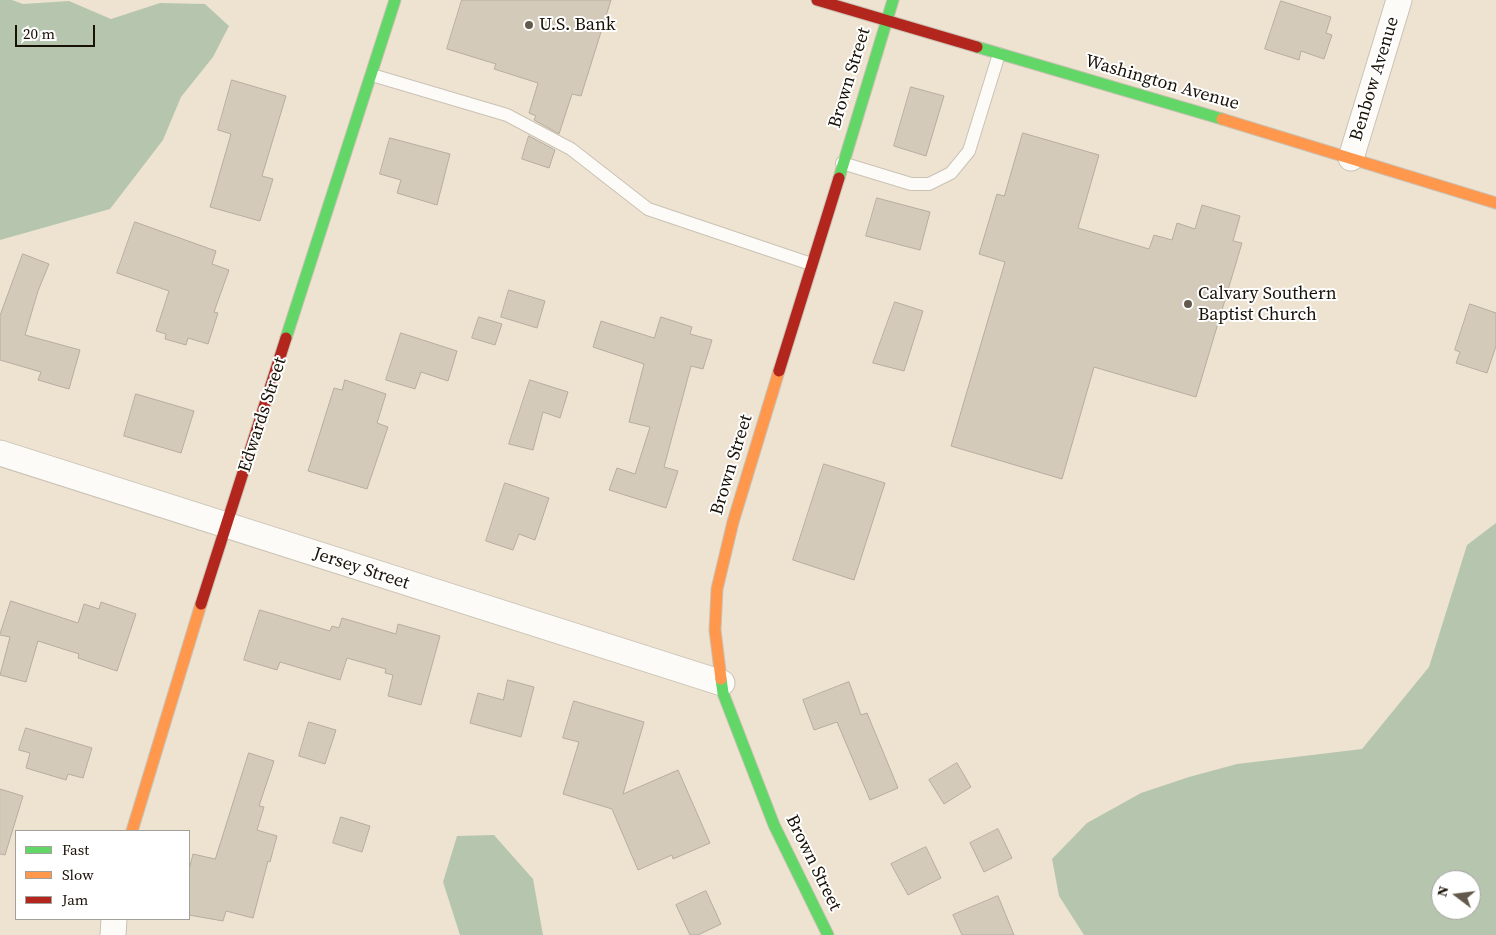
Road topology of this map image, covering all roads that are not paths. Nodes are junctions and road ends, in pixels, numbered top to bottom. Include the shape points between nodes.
1 (395, 0) edge
2 (893, 0) edge
3 (1399, 0) edge
4 (825, 1) edge
5 (886, 21) junction
6 (999, 54) junction
7 (372, 75) junction
8 (1351, 158) junction
9 (842, 164) junction
10 (1496, 203) edge
11 (811, 264) junction
12 (0, 452) edge
13 (227, 526) junction
14 (722, 683) junction
15 (132, 830) edge
16 (114, 920) edge
17 (113, 935) edge
18 (828, 935) edge

1 - 7 street, Edwards Street
2 - 5 street, Brown Street
3 - 8 street, Benbow Avenue
4 - 5 street, Washington Avenue
5 - 6 street, Washington Avenue
5 - 9 street, Brown Street
6 - 8 street, Washington Avenue
6 - 9 lane via 969,151 952,173 929,184 911,184
7 - 11 lane via 507,115 570,149 648,208
7 - 13 street, Edwards Street
8 - 10 street, Washington Avenue
9 - 11 street, Brown Street
11 - 14 street, Brown Street via 733,522 717,589 715,630
12 - 13 street, Jersey Street
13 - 14 street, Jersey Street
13 - 15 street, Edwards Street
14 - 18 street, Brown Street via 774,825
16 - 17 street

